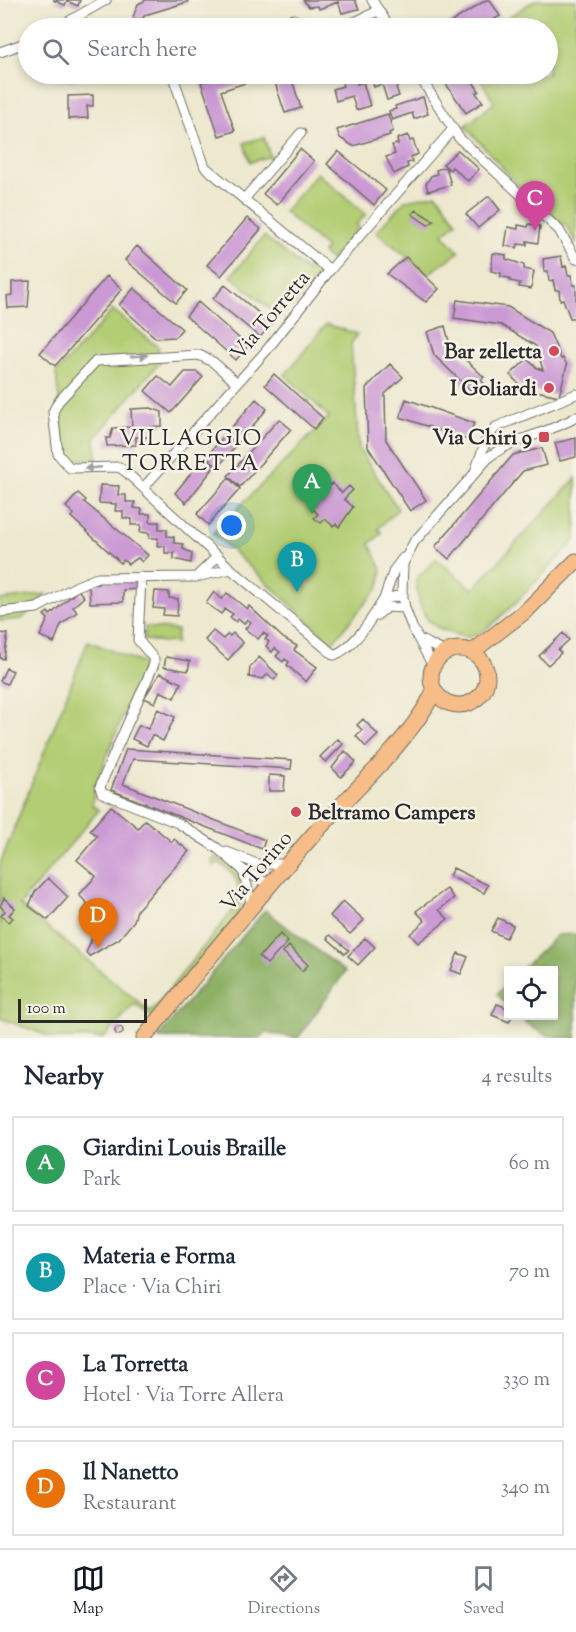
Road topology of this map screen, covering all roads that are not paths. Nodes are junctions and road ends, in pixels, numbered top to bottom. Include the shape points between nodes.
1 (106, 0) edge
2 (372, 0) edge
3 (378, 11) junction
4 (74, 18) edge
5 (363, 18) edge
6 (383, 18) edge
7 (18, 46) edge
8 (0, 52) edge
9 (176, 84) edge
10 (424, 84) edge
11 (453, 129) junction
12 (302, 133) dead end
13 (245, 198) junction
14 (576, 259) edge
15 (330, 270) junction
16 (237, 382) junction
17 (576, 394) edge
18 (576, 417) edge
19 (475, 475) junction
20 (144, 487) junction
21 (406, 554) junction
22 (218, 556) junction
23 (576, 561) edge
24 (231, 569) junction
25 (141, 577) junction
26 (196, 577) junction
27 (403, 595) junction
28 (384, 599) junction
29 (405, 608) junction
30 (0, 612) edge
31 (370, 621) junction
32 (421, 640) junction
33 (445, 652) junction
34 (478, 658) junction
35 (433, 666) junction
36 (434, 691) junction
37 (446, 702) junction
38 (405, 735) junction
39 (217, 848) junction
40 (257, 864) junction
41 (288, 864) junction
42 (243, 870) junction
43 (270, 885) junction
44 (252, 907) junction
45 (144, 1038) edge

1 - 4 street
2 - 3 street
3 - 5 street
3 - 6 street
7 - 8 street
9 - 13 street via 205,167
10 - 11 street
11 - 14 street via 559,230
11 - 15 street, Via Torretta
12 - 13 street
13 - 15 street
15 - 16 street, Via Torretta
16 - 20 street, Via Torretta
20 -> 16 street, Via Torretta via 119,467 79,469 64,463 58,454 53,418 58,402 103,358 198,355
17 - 19 street via 496,427 487,437
18 - 19 street via 507,444 490,456
19 - 21 street
20 - 22 street, Via Torretta
21 - 27 street
21 - 28 street via 394,570
22 - 24 street, Via Torretta
22 - 26 street
23 - 34 main road
24 - 26 street
24 - 31 street, Via Torretta via 334,655 342,652
25 - 26 street
25 - 30 street via 97,578 38,608
25 - 39 street via 138,640 154,664 100,788 108,797 178,823
27 - 28 street
27 - 29 street
28 - 31 street
29 - 31 street via 387,607
29 - 32 street
32 - 33 street
32 - 35 street
33 - 34 main road via 456,649
33 - 35 main road
34 - 37 main road via 487,680 478,698 466,704
35 - 36 main road
36 - 37 main road
36 - 38 main road, Via Torino
37 - 38 main road, Via Torino
38 - 41 main road, Via Torino
39 - 40 street
39 - 42 street
40 - 41 street
40 - 43 street
41 - 43 main road, Via Torino
42 - 43 street
42 - 44 street
43 - 44 main road, Via Torino
44 - 45 main road, Via Torino

